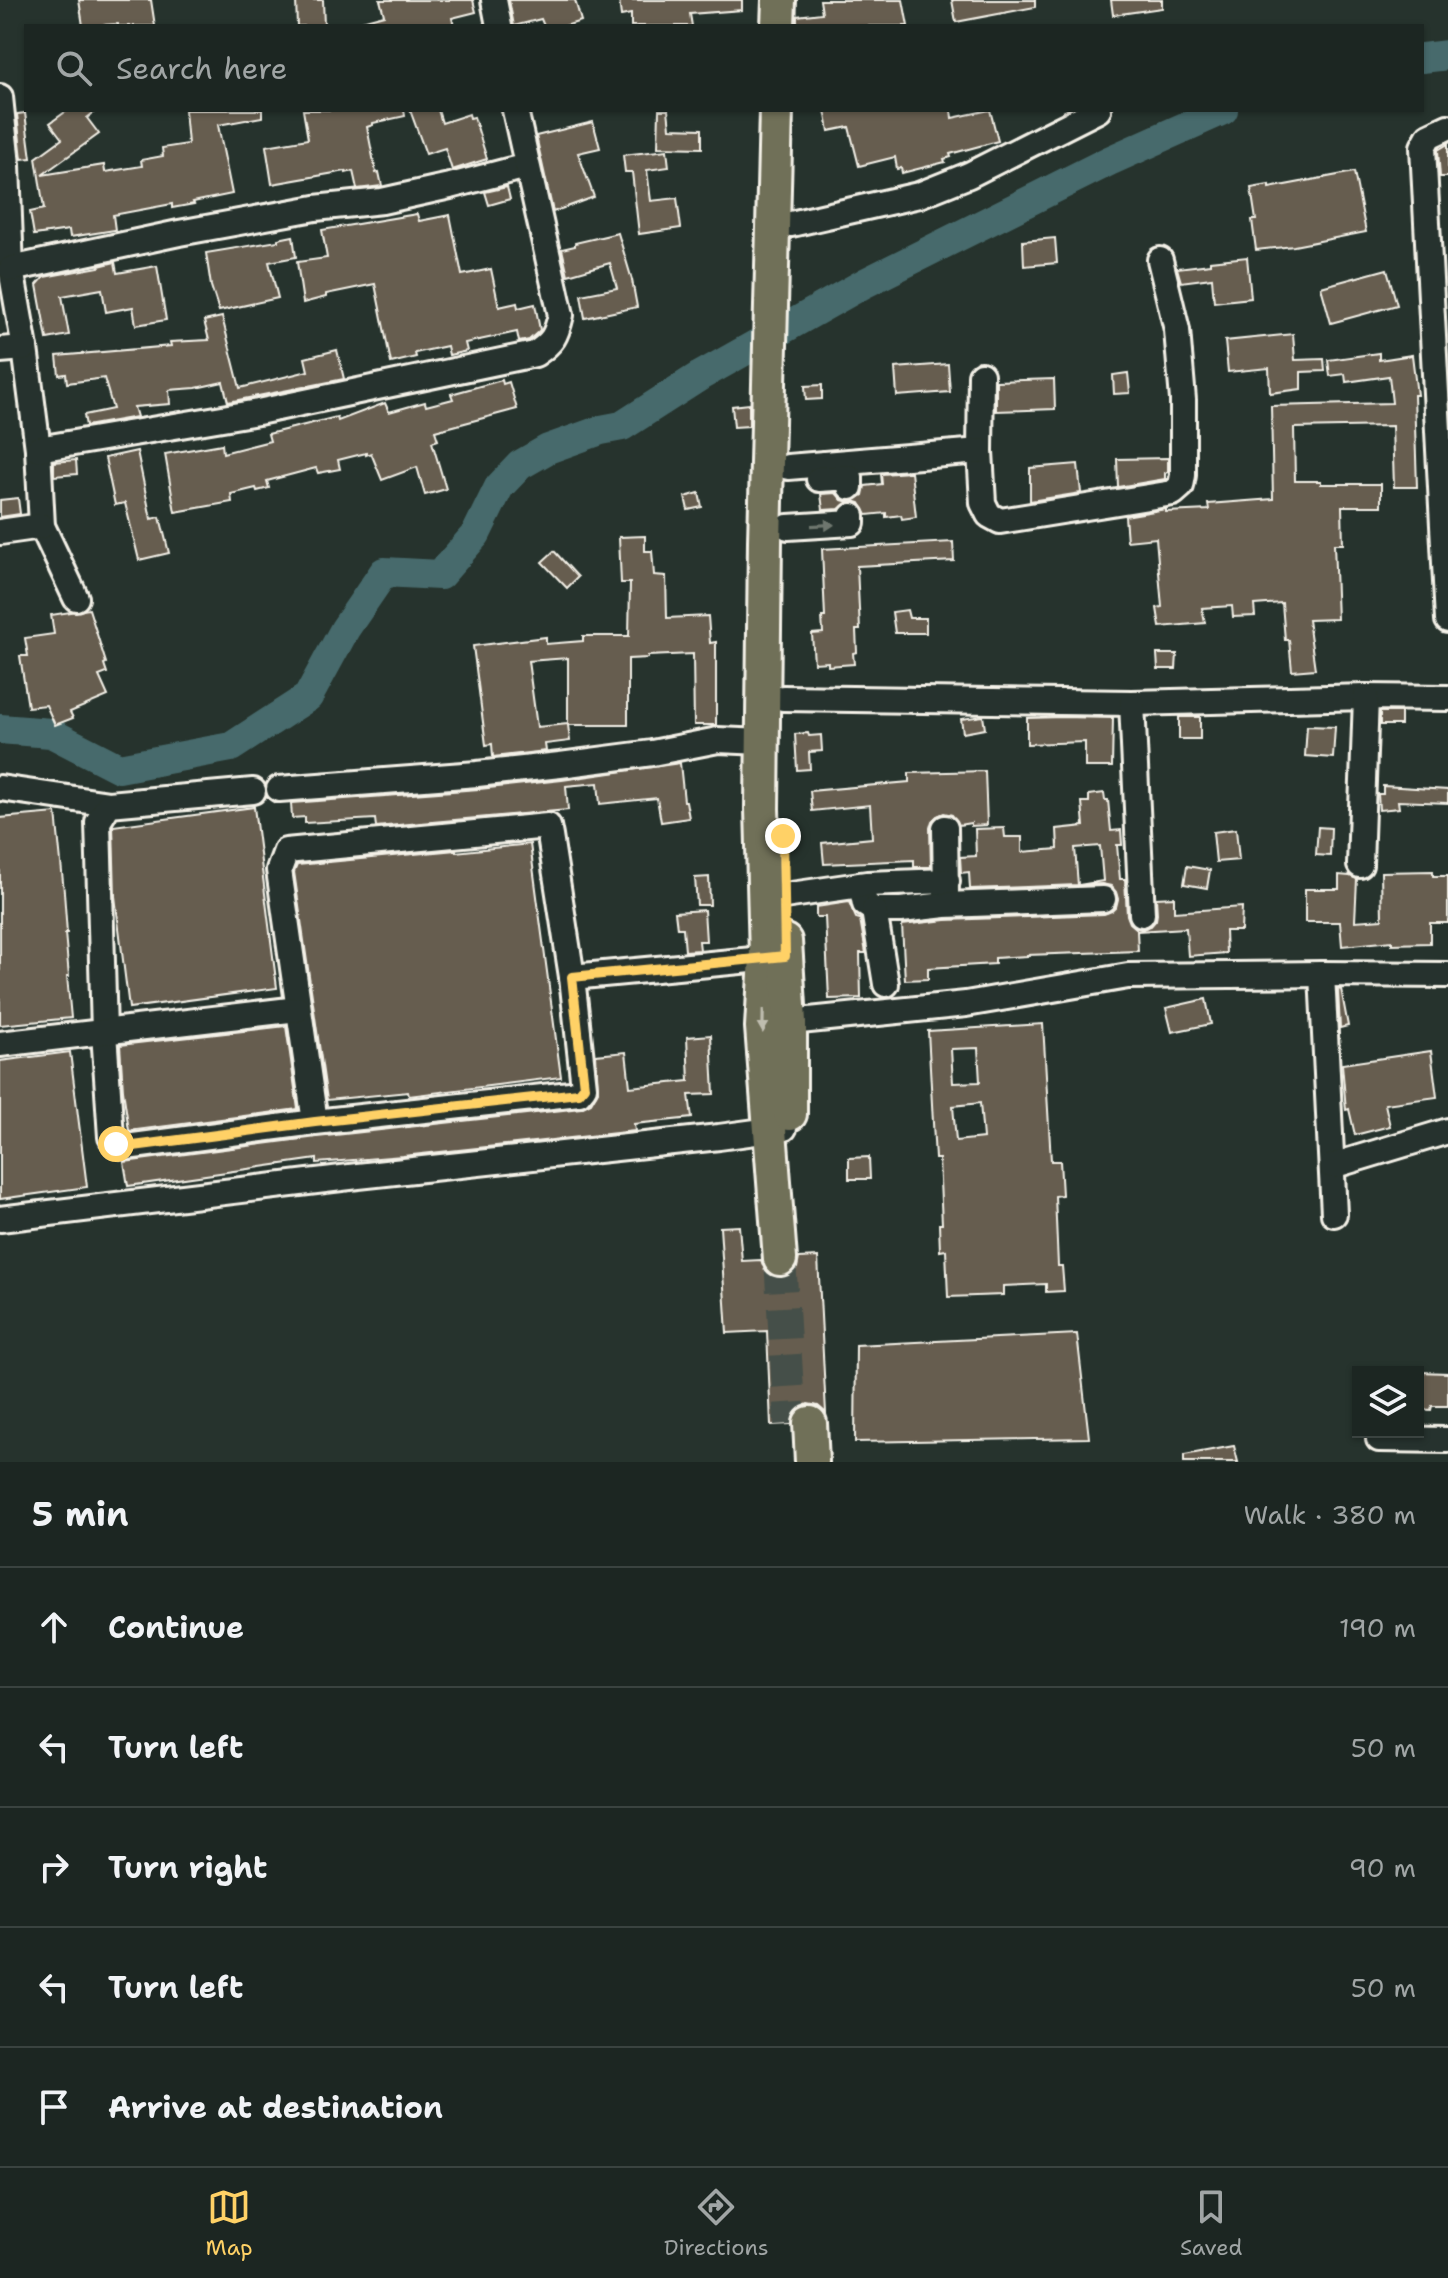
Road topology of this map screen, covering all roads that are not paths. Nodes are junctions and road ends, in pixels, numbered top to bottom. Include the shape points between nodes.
1 (494, 0) edge
2 (779, 0) edge
3 (795, 0) edge
4 (499, 24) edge
5 (778, 24) edge
6 (794, 24) edge
7 (0, 97) edge
8 (515, 112) edge
9 (776, 112) edge
10 (793, 112) edge
11 (1091, 112) edge
12 (1062, 120) edge
13 (1448, 127) edge
14 (4, 166) edge
15 (527, 166) junction
16 (791, 224) junction
17 (1160, 260) dead end
18 (11, 269) junction
19 (781, 335) junction
20 (25, 348) junction
21 (0, 350) edge
22 (981, 375) dead end
23 (38, 449) junction
24 (980, 451) junction
25 (788, 474) junction
26 (850, 487) dead end
27 (852, 516) dead end
28 (42, 526) junction
29 (788, 527) junction
30 (0, 532) edge
31 (76, 598) dead end
32 (1448, 620) edge
33 (1366, 697) junction
34 (783, 698) junction
35 (1448, 698) edge
36 (1132, 703) junction
37 (763, 742) junction
38 (0, 788) edge
39 (279, 789) dead end
40 (253, 791) dead end
41 (109, 804) junction
42 (945, 828) dead end
43 (1360, 865) dead end
44 (861, 885) junction
45 (946, 893) junction
46 (784, 896) junction
47 (1103, 899) dead end
48 (874, 910) junction
49 (1142, 914) dead end
50 (776, 957) junction
51 (1322, 974) junction
52 (1448, 975) edge
53 (572, 977) junction
54 (886, 984) dead end
55 (298, 1009) junction
56 (790, 1022) junction
57 (104, 1032) junction
58 (0, 1044) edge
59 (315, 1122) junction
60 (781, 1128) junction
61 (1448, 1131) edge
62 (1332, 1166) junction
63 (1334, 1214) dead end
64 (0, 1219) edge
65 (790, 1258) tunnel mouth
66 (1379, 1439) dead end
67 (1448, 1440) edge
68 (791, 1462) edge
69 (812, 1462) edge

1 - 4 street
2 - 5 main road
3 - 6 main road
7 - 14 street
8 - 15 street
9 - 19 main road
10 - 16 main road
11 - 12 street
12 - 16 street via 969,175 919,195
13 - 32 street via 1429,136 1423,147
14 - 18 street
15 - 18 street via 382,201 224,224
15 - 23 street via 561,315 550,344 535,354 258,412
16 - 19 main road
17 - 24 street via 1177,330 1184,436 1181,486 1173,493 1000,521 983,503
18 - 20 street
19 - 25 main road
19 - 37 main road via 765,541
20 - 21 street
20 - 23 street
22 - 24 street
23 - 28 street
24 - 25 street
25 - 26 street via 850,477
25 - 29 main road
29 -> 27 street via 852,523
28 - 30 street
28 - 31 street
29 - 34 main road
33 - 35 street
33 - 36 street
33 - 43 street
34 - 36 street
34 - 46 main road
36 - 49 street
37 - 39 street via 718,740 546,766
37 - 50 main road
38 - 41 street
40 - 41 street
41 - 57 street via 98,822
42 - 45 street
44 - 45 street via 919,880
44 - 46 street
44 - 48 street via 865,904
45 - 47 street
45 - 48 street via 901,910
46 - 50 main road
48 - 54 street
50 - 53 street
50 - 56 main road
50 -> 60 main road via 762,1027
51 - 52 street
51 - 56 street via 1128,976 966,1004
51 - 62 street
53 - 55 street via 548,826 286,851 279,870
53 - 59 street via 584,1087 579,1093
55 - 57 street
55 - 59 street
56 - 60 main road via 788,1097
57 - 58 street
57 - 59 street via 111,1137 116,1144 126,1147
60 - 64 street
60 - 65 main road
61 - 62 street
62 - 63 street
66 - 67 street
68 - 69 main road via 800,1423

